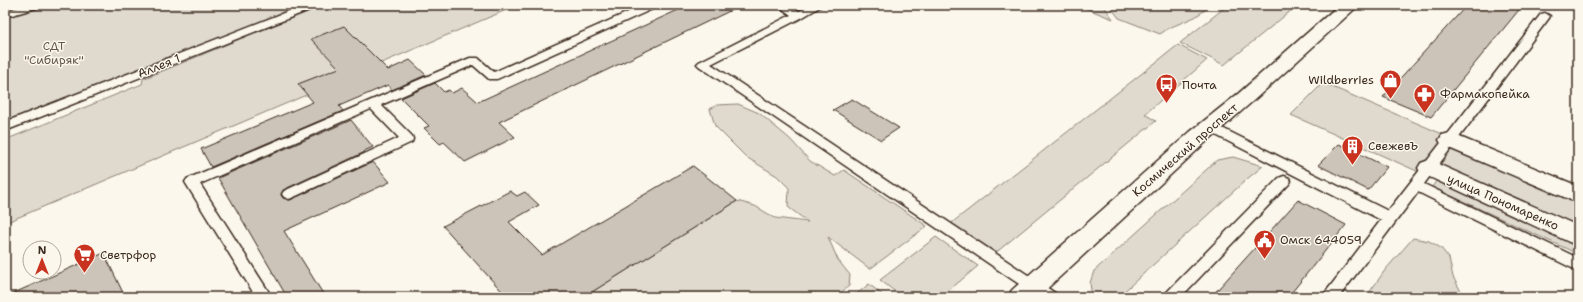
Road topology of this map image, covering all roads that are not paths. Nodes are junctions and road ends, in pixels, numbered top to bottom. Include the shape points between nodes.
1 (36, 5) edge
2 (313, 5) edge
3 (653, 5) edge
4 (782, 5) edge
5 (818, 5) edge
6 (1350, 5) edge
7 (5, 14) edge
8 (799, 15) junction
9 (1545, 16) dead end
10 (373, 104) junction
11 (5, 127) edge
12 (1210, 127) junction
13 (1450, 140) junction
14 (1422, 176) junction
15 (1284, 181) dead end
16 (289, 194) dead end
17 (1578, 195) edge
18 (1390, 218) junction
19 (1578, 236) edge
20 (1578, 265) edge
21 (1035, 293) edge
22 (264, 297) edge
23 (1171, 297) edge
24 (1330, 297) edge

1 - 7 lane
2 - 11 lane, Аллея 1
3 - 10 lane via 493,77 474,60
4 - 8 lane
5 - 8 lane
6 - 12 main road, Космический проспект
8 - 21 lane via 703,64
9 - 13 lane
10 - 16 lane via 407,139
10 - 22 lane via 192,182
12 - 18 lane
12 - 21 main road, Космический проспект
13 - 14 lane
13 - 17 main road
14 - 18 lane
14 - 19 main road, улица Пономаренко
14 - 20 lane
15 - 23 lane
18 - 24 lane

